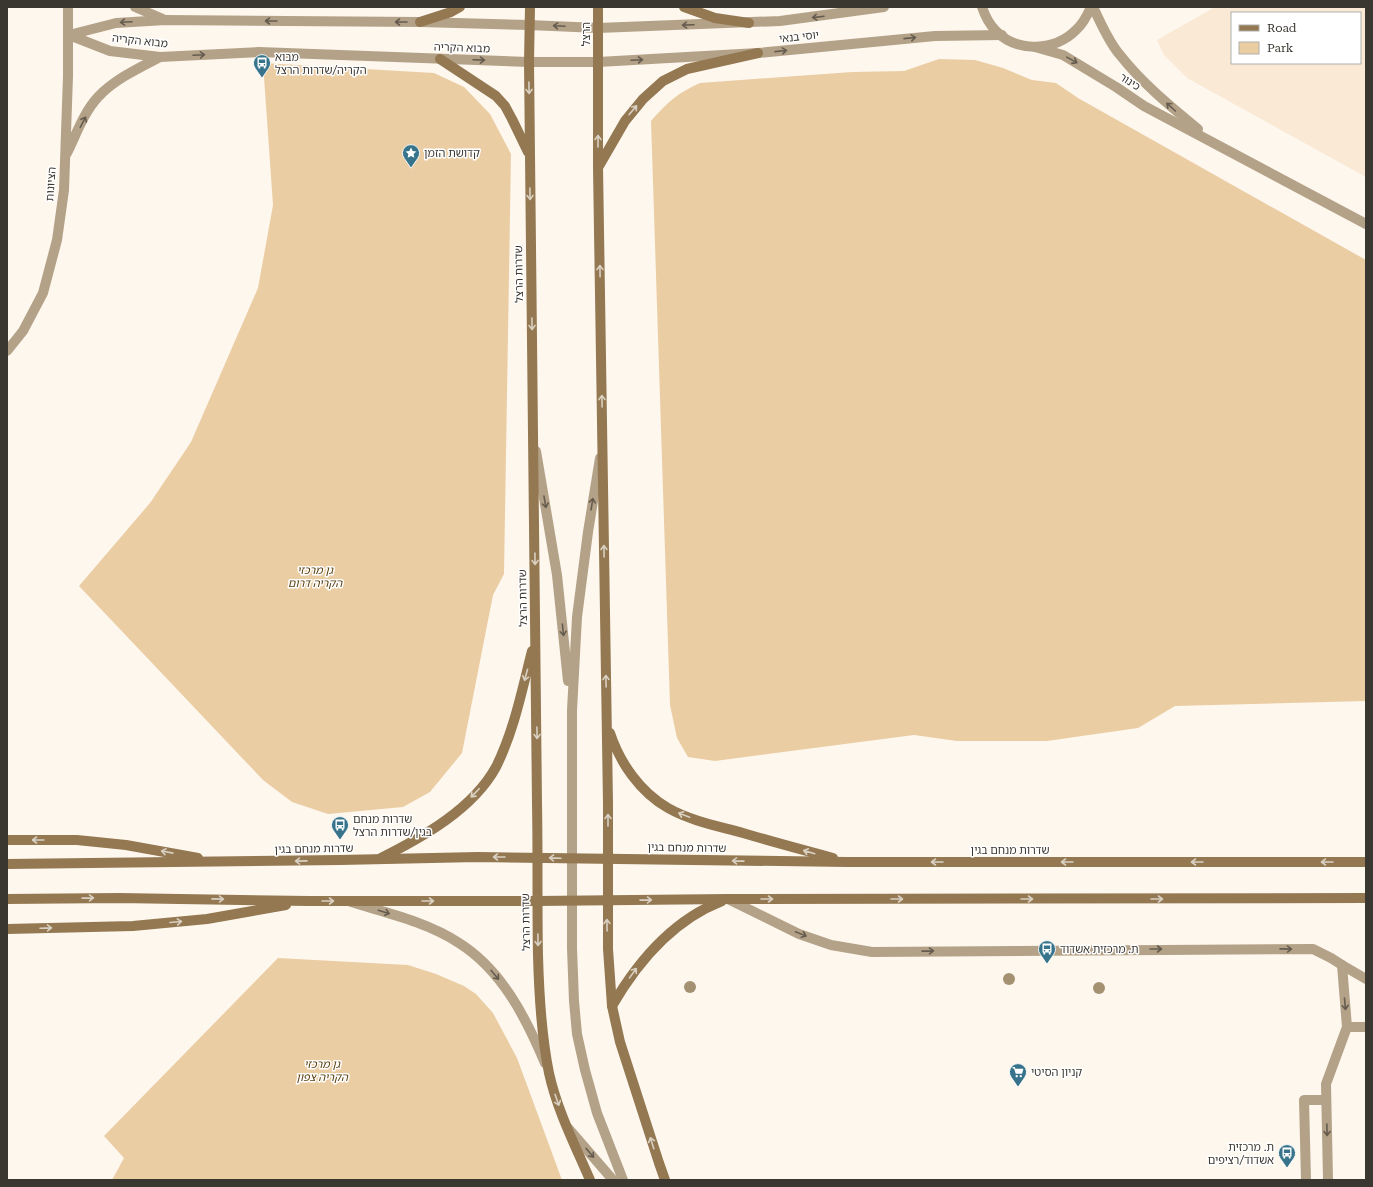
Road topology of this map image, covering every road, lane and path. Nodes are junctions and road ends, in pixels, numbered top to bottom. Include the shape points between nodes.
1 (68, 7) edge
2 (135, 7) edge
3 (460, 7) edge
4 (530, 7) edge
5 (598, 7) edge
6 (684, 7) edge
7 (884, 7) edge
8 (982, 7) edge
9 (1092, 7) edge
10 (165, 20) junction
11 (420, 22) junction
12 (749, 23) junction
13 (530, 25) junction
14 (598, 28) junction
15 (69, 35) junction
16 (1002, 35) junction
17 (1035, 47) junction
18 (758, 53) junction
19 (160, 57) junction
20 (440, 59) junction
21 (528, 62) junction
22 (598, 62) junction
23 (1212, 141) junction
24 (530, 155) junction
25 (65, 157) junction
26 (598, 167) junction
27 (1366, 224) edge
28 (7, 351) edge
29 (533, 436) junction
30 (602, 440) junction
31 (536, 638) junction
32 (572, 710) junction
33 (606, 720) junction
34 (7, 840) edge
35 (538, 857) junction
36 (573, 858) junction
37 (608, 859) junction
38 (378, 860) junction
39 (220, 862) junction
40 (847, 862) junction
41 (1366, 862) edge
42 (7, 864) edge
43 (1366, 898) edge
44 (7, 899) edge
45 (728, 899) junction
46 (607, 900) junction
47 (309, 901) junction
48 (347, 901) junction
49 (537, 901) junction
50 (572, 901) junction
51 (7, 929) edge
52 (1342, 965) junction
53 (1366, 979) edge
54 (612, 1006) junction
55 (1347, 1027) junction
56 (1366, 1027) edge
57 (549, 1073) junction
58 (1326, 1100) junction
59 (567, 1126) junction
60 (590, 1180) edge
61 (613, 1180) edge
62 (623, 1180) edge
63 (665, 1180) edge
64 (1306, 1180) edge
65 (1328, 1180) edge

1 - 15 street, הציונות
2 - 10 street
3 - 11 main road
4 - 13 main road, שדרות הרצל
5 - 14 main road, הרצל
6 - 12 main road via 715,18
7 -> 12 street, יוסי בנאי
8 - 16 street via 986,17
9 - 17 street via 1076,31 1064,40 1049,46
23 -> 9 street, כינור via 1171,107 1119,55
11 -> 10 street, מבוא הקריה
10 -> 15 street, מבוא הקריה via 116,22
11 - 13 street, מבוא הקריה
12 -> 14 street, יוסי בנאי
14 -> 13 street, מבוא הקריה
13 - 21 main road, שדרות הרצל
14 - 22 main road, הרצל
15 - 19 street, מבוא הקריה via 110,51
15 - 25 street, הציונות
16 - 17 street, כינור via 1021,45
18 -> 16 street, יוסי בנאי via 935,36
17 -> 23 street, כינור via 1063,55 1144,106
22 -> 18 street, יוסי בנאי
26 -> 18 main road via 625,121 643,99 664,81 687,69
19 -> 20 street, מבוא הקריה via 258,52
25 -> 19 street via 88,111 98,97 117,81
20 -> 21 street, מבוא הקריה
20 - 24 main road via 496,96 505,106
21 - 22 street, מבוא הקריה
21 -> 24 main road, שדרות הרצל
26 -> 22 main road
23 - 27 street, כינור
24 -> 29 main road, שדרות הרצל
25 - 28 street, הציונות via 64,190 57,240 43,293 23,332
30 -> 26 main road
29 -> 31 main road, שדרות הרצל
29 -> 32 street via 557,575
32 -> 30 street via 577,617
33 -> 30 main road
31 -> 35 main road, שדרות הרצל
31 -> 38 main road via 514,718 495,768 462,807 437,826
32 - 36 street
37 -> 33 main road
40 -> 33 main road via 705,822 667,808 638,783 624,764
39 -> 34 main road via 126,844 77,840
36 -> 35 main road, שדרות מנחם בגין
35 -> 38 main road, שדרות מנחם בגין
35 - 49 main road, שדרות הרצל
36 - 37 main road, שדרות מנחם בגין
36 - 50 street
40 -> 37 main road, שדרות מנחם בגין
37 - 46 main road
38 -> 39 main road, שדרות מנחם בגין
39 - 42 main road, שדרות מנחם בגין
41 -> 40 main road, שדרות מנחם בגין
45 -> 43 main road
44 -> 47 main road
46 -> 45 main road
45 -> 52 street via 799,934 831,945 872,952 1313,949
54 -> 45 main road via 643,960 666,936 694,915
46 - 50 main road
54 -> 46 main road
47 -> 48 main road
51 -> 47 main road via 133,926 200,920
48 -> 49 main road
48 -> 57 street via 404,918 439,932 476,955 504,986 519,1008
49 - 50 main road
49 -> 57 main road, שדרות הרצל via 539,993
50 - 62 street via 577,1034 597,1113
52 - 53 street
52 -> 55 street
63 -> 54 main road via 620,1042
55 - 56 street
55 - 58 street via 1326,1084
57 -> 59 main road, שדרות הרצל
58 - 64 street via 1304,1100
58 -> 65 street
59 - 60 main road, שדרות הרצל
59 -> 61 street

